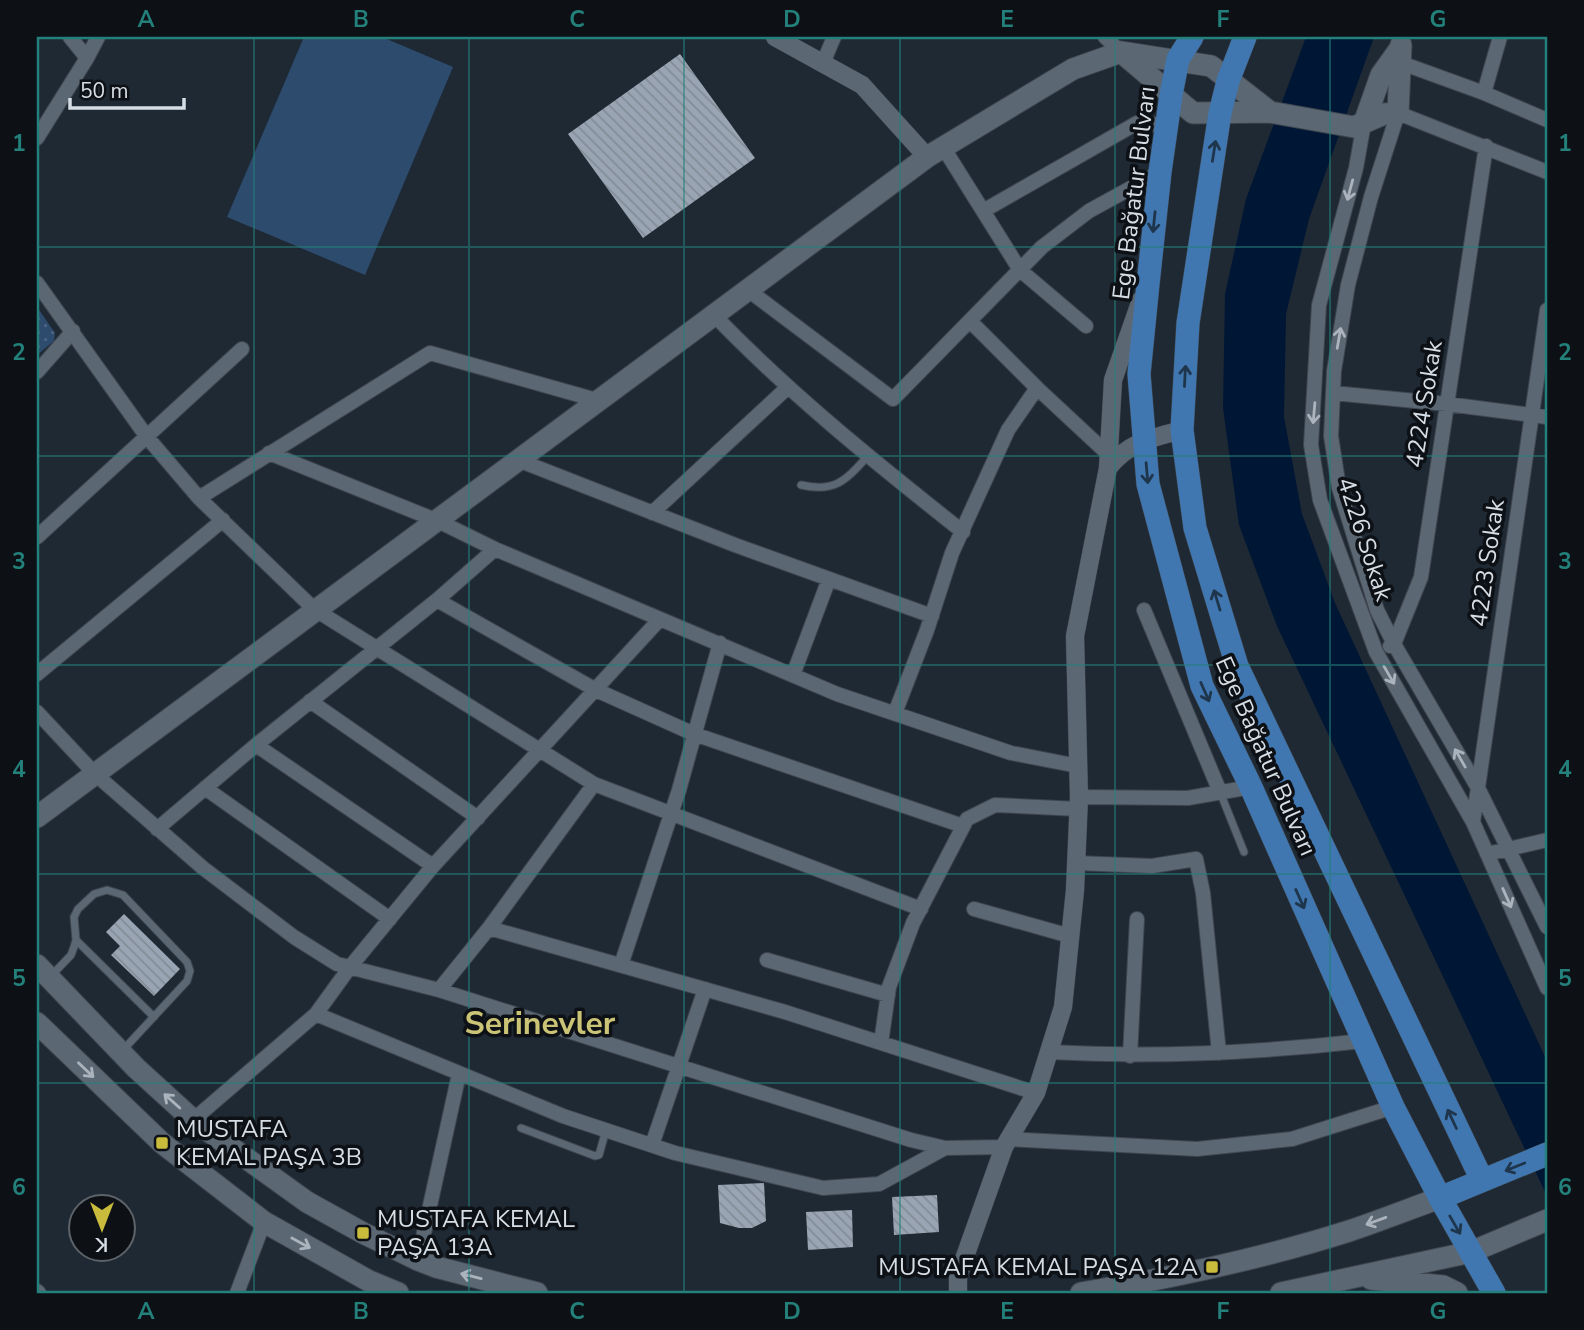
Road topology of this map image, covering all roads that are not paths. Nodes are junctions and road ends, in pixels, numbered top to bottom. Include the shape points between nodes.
1 (70, 37) edge
2 (98, 37) edge
3 (775, 37) edge
4 (834, 37) edge
5 (1105, 37) edge
6 (1192, 37) edge
7 (1245, 37) edge
8 (1500, 37) edge
9 (1400, 51) edge
10 (1121, 52) junction
11 (87, 58) junction
12 (1178, 59) junction
13 (823, 63) junction
14 (1228, 81) junction
15 (1484, 93) junction
16 (1171, 95) junction
17 (1270, 112) junction
18 (1220, 113) junction
19 (1398, 113) junction
20 (1547, 120) edge
21 (1166, 125) junction
22 (1359, 125) junction
23 (37, 138) edge
24 (1486, 146) junction
25 (935, 152) junction
26 (1160, 172) junction
27 (1547, 172) edge
28 (983, 211) junction
29 (1020, 270) junction
30 (37, 283) edge
31 (1148, 284) junction
32 (748, 290) junction
33 (1547, 310) edge
34 (714, 315) junction
35 (971, 322) junction
36 (1086, 326) dead end
37 (73, 331) junction
38 (242, 349) dead end
39 (37, 372) edge
40 (787, 388) junction
41 (1037, 388) junction
42 (1333, 393) junction
43 (600, 401) junction
44 (1447, 404) junction
45 (1532, 415) junction
46 (1547, 417) edge
47 (1182, 430) junction
48 (147, 437) junction
49 (1144, 440) junction
50 (269, 453) junction
51 (867, 457) junction
52 (518, 460) junction
53 (1108, 462) junction
54 (801, 485) dead end
55 (199, 498) junction
56 (652, 513) junction
57 (223, 520) junction
58 (438, 521) junction
59 (962, 532) junction
60 (37, 537) edge
61 (495, 549) junction
62 (829, 579) junction
63 (438, 600) junction
64 (314, 609) junction
65 (1144, 610) dead end
66 (932, 616) junction
67 (660, 618) junction
68 (720, 643) junction
69 (1394, 644) junction
70 (377, 647) junction
71 (1376, 652) junction
72 (37, 674) edge
73 (793, 675) junction
74 (596, 690) junction
75 (310, 701) junction
76 (37, 712) edge
77 (895, 713) junction
78 (694, 734) junction
79 (256, 745) junction
80 (540, 750) junction
81 (1078, 766) junction
82 (95, 774) junction
83 (594, 784) junction
84 (1251, 787) junction
85 (205, 788) junction
86 (1478, 788) junction
87 (1220, 792) junction
88 (1079, 803) junction
89 (672, 812) junction
90 (37, 817) edge
91 (478, 818) junction
92 (1473, 822) junction
93 (963, 826) junction
94 (158, 829) junction
95 (1547, 840) edge
96 (1510, 849) junction
97 (1244, 852) dead end
98 (1487, 854) junction
99 (1076, 863) junction
100 (433, 866) junction
101 (920, 909) junction
102 (974, 909) dead end
103 (390, 919) junction
104 (1136, 919) dead end
105 (1547, 927) edge
106 (489, 928) junction
107 (1070, 936) junction
108 (76, 940) junction
109 (767, 960) dead end
110 (621, 965) junction
111 (350, 967) junction
112 (43, 972) edge
113 (1547, 988) edge
114 (705, 989) junction
115 (439, 990) junction
116 (888, 995) junction
117 (316, 1014) junction
118 (153, 1017) junction
119 (37, 1023) edge
120 (1363, 1041) junction
121 (881, 1043) junction
122 (121, 1052) junction
123 (1049, 1052) junction
124 (1219, 1053) junction
125 (1130, 1056) junction
126 (678, 1067) junction
127 (459, 1074) junction
128 (1035, 1093) junction
129 (1392, 1107) junction
130 (193, 1120) junction
131 (521, 1128) dead end
132 (606, 1130) junction
133 (1006, 1143) junction
134 (653, 1145) junction
135 (945, 1147) junction
136 (1547, 1154) edge
137 (1482, 1180) junction
138 (1440, 1198) junction
139 (1547, 1220) edge
140 (264, 1222) junction
141 (1471, 1252) junction
142 (418, 1260) junction
143 (1352, 1277) junction
144 (237, 1293) edge
145 (398, 1293) edge
146 (537, 1293) edge
147 (958, 1293) edge
148 (1081, 1293) edge
149 (1281, 1293) edge
150 (1457, 1293) edge
151 (1494, 1293) edge

1 - 11 street
2 - 11 street
3 - 13 street
4 - 13 street
5 - 10 street
6 - 12 main road, Ege Bağatur Bulvarı
7 - 14 main road, Ege Bağatur Bulvarı
8 - 15 street
9 - 15 street
9 - 19 main road
9 - 22 main road, 4226 Sokak via 1381,75
10 - 12 main road
10 - 16 main road
10 - 25 main road via 1073,69
11 - 23 street
12 - 14 main road via 1211,66
12 - 16 main road, Ege Bağatur Bulvarı
13 - 25 street via 862,85
14 - 17 main road
14 - 18 main road, Ege Bağatur Bulvarı
15 - 20 street
16 - 18 main road via 1193,113
16 - 21 main road, Ege Bağatur Bulvarı
17 - 18 main road
17 - 22 main road
47 -> 18 main road, Ege Bağatur Bulvarı via 1188,323
19 - 22 main road
19 - 24 street
42 -> 19 street via 1348,285
21 - 26 main road, Ege Bağatur Bulvarı
21 - 28 street via 1137,122
22 -> 71 street, 4226 Sokak via 1356,168 1319,305 1311,445 1320,500
24 - 27 street
24 - 44 street, 4224 Sokak
25 - 28 street
25 - 32 main road
26 - 29 street via 1089,211
26 -> 31 main road, Ege Bağatur Bulvarı
28 - 29 street
29 - 35 street
29 - 36 street
30 - 37 street
31 - 49 main road, Ege Bağatur Bulvarı via 1139,374
31 - 53 street via 1113,380
32 - 34 main road
32 - 35 street via 893,399
33 - 45 street, 4223 Sokak
34 - 40 street
34 - 43 main road
35 - 41 street
37 - 39 street
37 - 48 street
38 - 48 street
40 - 51 street
40 - 56 street
41 - 53 street
41 - 59 street via 1008,430
42 - 44 street
42 - 69 street via 1331,436 1339,488 1377,610
43 - 50 street via 430,353
43 - 52 main road
44 - 45 street
44 - 69 street, 4224 Sokak via 1421,577
45 - 46 street
45 - 86 street, 4223 Sokak
47 - 49 street
137 -> 47 main road, Ege Bağatur Bulvarı via 1237,666 1195,528
48 - 55 street
48 - 60 street
49 - 53 street
49 -> 84 main road, Ege Bağatur Bulvarı via 1148,484 1202,686
50 - 55 street
50 - 58 street
51 - 54 lane via 838,484 821,488
51 - 59 street
52 - 56 street
52 - 58 main road
53 - 81 street via 1075,636
55 - 57 street
56 - 62 street
57 - 64 street
57 - 72 street
58 - 61 street
58 - 64 main road
59 - 66 street
61 - 63 street
61 - 67 street
62 - 66 street
62 - 73 street
63 - 70 street
63 - 74 street
64 - 70 street
64 - 82 main road
65 - 87 street
66 - 77 street
67 - 68 street
67 - 74 street
68 - 73 street
68 - 78 street
69 - 71 street
86 -> 69 street
70 - 75 street
70 - 80 street
71 -> 92 street, 4226 Sokak
73 - 77 street
74 - 78 street
74 - 80 street
75 - 79 street
75 - 91 street
76 - 82 street
77 - 81 street via 1011,753
78 - 89 street
78 - 93 street
79 - 85 street
79 - 100 street
80 - 83 street
80 - 91 street
81 - 88 street
82 - 90 main road
82 - 94 street
83 - 89 street
83 - 106 street
84 - 87 street
84 -> 120 main road, Ege Bağatur Bulvarı
85 - 94 street
85 - 103 street
86 - 92 street, 4223 Sokak
86 - 96 street
87 - 88 street
87 - 97 lane
88 - 93 street via 995,805 967,819
88 - 99 street
89 - 101 street
89 - 110 street
91 - 100 street
92 - 98 street, 4226 Sokak
93 - 101 street
94 - 111 street via 294,937
95 - 96 street
96 - 98 street
96 - 105 street
98 -> 113 street, 4226 Sokak
99 - 107 street
99 - 124 street via 1152,866 1196,859
100 - 103 street
101 - 116 street
102 - 107 street
103 - 111 street
104 - 125 street
106 - 110 street
106 - 115 street
107 - 123 street via 1063,1007
108 - 112 lane via 71,955
108 - 118 lane
108 - 118 lane via 78,909 101,891 123,895 189,966 187,981
109 - 116 street
110 - 114 street
111 - 115 street
111 - 117 street
112 - 122 main road
114 - 121 street
114 - 126 street
115 - 126 street
116 - 121 street
117 - 127 street
117 - 130 street
118 - 122 lane
119 -> 140 main road via 162,1143
120 - 124 street
120 - 129 main road, Ege Bağatur Bulvarı
121 - 128 street
130 -> 122 main road
123 - 125 street
123 - 128 street
124 - 125 street
126 - 134 street
126 - 135 street
127 - 132 street
127 - 142 street
128 - 133 street
129 - 133 street via 1292,1139 1197,1149
129 - 138 main road, Ege Bağatur Bulvarı
130 - 142 main road via 307,1202
131 - 132 lane via 595,1156 602,1150
132 - 134 street
133 - 135 street
133 - 147 street via 958,1276
134 - 135 street via 823,1188 879,1184
136 -> 137 main road
137 - 138 main road
138 -> 141 main road, Ege Bağatur Bulvarı
138 -> 148 main road via 1349,1231 1265,1254
139 - 141 main road
140 - 144 street
140 -> 145 main road
141 - 143 main road
141 - 151 main road, Ege Bağatur Bulvarı
146 -> 142 main road
143 - 149 main road
143 - 150 main road via 1443,1286

